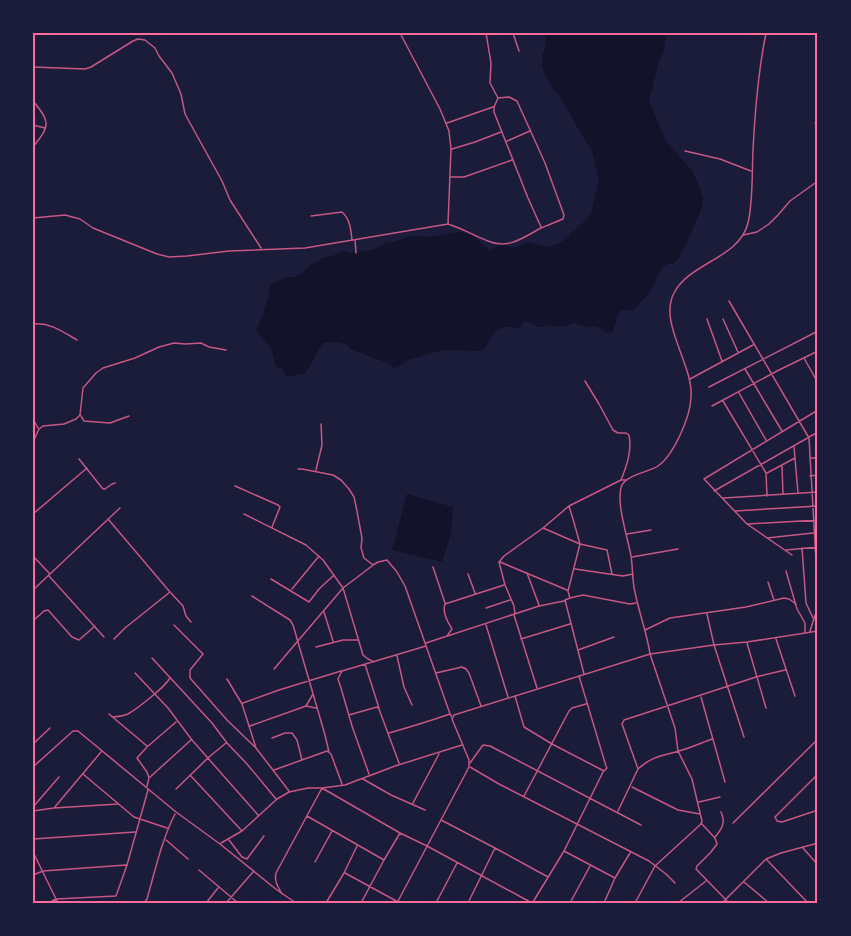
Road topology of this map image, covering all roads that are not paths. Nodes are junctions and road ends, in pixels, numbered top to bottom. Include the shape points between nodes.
1 (400, 33) edge
2 (486, 33) edge
3 (513, 33) edge
4 (766, 33) edge
5 (519, 51) dead end
6 (33, 67) edge
7 (498, 98) junction
8 (33, 100) edge
9 (494, 107) junction
10 (818, 118) edge
11 (447, 123) junction
12 (33, 125) edge
13 (46, 129) junction
14 (502, 131) junction
15 (531, 131) junction
16 (818, 131) edge
17 (506, 141) junction
18 (33, 147) edge
19 (451, 149) junction
20 (685, 151) dead end
21 (513, 160) junction
22 (752, 171) junction
23 (451, 177) junction
24 (818, 181) edge
25 (311, 216) dead end
26 (33, 218) edge
27 (448, 224) junction
28 (541, 228) junction
29 (743, 234) junction
30 (353, 240) junction
31 (261, 249) junction
32 (356, 253) dead end
33 (729, 301) dead end
34 (707, 319) dead end
35 (723, 319) dead end
36 (33, 324) edge
37 (818, 331) edge
38 (77, 340) dead end
39 (754, 344) junction
40 (226, 350) dead end
41 (818, 351) edge
42 (739, 353) junction
43 (804, 358) junction
44 (762, 360) junction
45 (722, 362) junction
46 (745, 369) junction
47 (771, 374) junction
48 (690, 379) junction
49 (585, 381) dead end
50 (818, 383) edge
51 (754, 384) junction
52 (709, 387) dead end
53 (738, 392) junction
54 (723, 400) junction
55 (712, 406) dead end
56 (818, 410) edge
57 (80, 415) junction
58 (129, 416) dead end
59 (33, 418) edge
60 (799, 422) junction
61 (321, 424) dead end
62 (39, 429) junction
63 (782, 432) junction
64 (818, 432) edge
65 (808, 438) junction
66 (767, 441) junction
67 (33, 442) edge
68 (794, 447) junction
69 (752, 450) junction
70 (795, 458) junction
71 (809, 458) junction
72 (818, 458) edge
73 (79, 459) dead end
74 (762, 464) junction
75 (782, 466) junction
76 (87, 468) junction
77 (298, 469) dead end
78 (315, 471) junction
79 (766, 473) junction
80 (818, 475) edge
81 (810, 476) junction
82 (621, 480) junction
83 (626, 480) junction
84 (115, 483) dead end
85 (234, 486) dead end
86 (714, 490) junction
87 (818, 492) edge
88 (811, 493) junction
89 (798, 494) junction
90 (784, 495) junction
91 (767, 496) junction
92 (721, 499) junction
93 (568, 506) junction
94 (812, 506) junction
95 (818, 506) edge
96 (120, 508) dead end
97 (734, 511) junction
98 (33, 514) edge
99 (244, 514) dead end
100 (108, 519) junction
101 (813, 520) junction
102 (818, 520) edge
103 (747, 524) junction
104 (272, 528) junction
105 (543, 528) junction
106 (651, 530) dead end
107 (814, 533) junction
108 (626, 535) junction
109 (766, 538) junction
110 (580, 544) junction
111 (816, 547) edge
112 (802, 548) junction
113 (678, 549) dead end
114 (785, 550) junction
115 (319, 555) junction
116 (792, 555) dead end
117 (33, 556) edge
118 (631, 557) junction
119 (500, 562) junction
120 (373, 565) junction
121 (433, 567) dead end
122 (574, 568) junction
123 (786, 571) dead end
124 (527, 573) junction
125 (49, 574) junction
126 (468, 574) dead end
127 (612, 574) junction
128 (633, 574) junction
129 (333, 576) junction
130 (272, 579) dead end
131 (768, 582) dead end
132 (505, 585) junction
133 (342, 588) junction
134 (33, 590) edge
135 (291, 591) junction
136 (568, 591) junction
137 (170, 592) junction
138 (476, 594) junction
139 (818, 595) edge
140 (252, 596) dead end
141 (570, 598) junction
142 (511, 600) junction
143 (565, 600) junction
144 (774, 601) junction
145 (637, 603) junction
146 (445, 604) junction
147 (796, 604) junction
148 (539, 606) junction
149 (818, 607) edge
150 (486, 608) dead end
151 (324, 611) junction
152 (707, 613) junction
153 (514, 614) junction
154 (814, 620) junction
155 (33, 621) edge
156 (190, 622) dead end
157 (485, 624) junction
158 (571, 624) junction
159 (174, 625) dead end
160 (95, 626) junction
161 (644, 631) junction
162 (818, 631) edge
163 (810, 632) junction
164 (805, 633) junction
165 (104, 637) dead end
166 (445, 637) junction
167 (614, 637) dead end
168 (776, 638) junction
169 (114, 639) dead end
170 (521, 639) junction
171 (298, 640) junction
172 (359, 640) junction
173 (334, 642) junction
174 (747, 642) junction
175 (426, 644) junction
176 (714, 645) junction
177 (316, 647) dead end
178 (578, 650) junction
179 (650, 654) junction
180 (397, 655) junction
181 (152, 658) dead end
182 (374, 662) junction
183 (365, 664) junction
184 (274, 669) dead end
185 (785, 670) junction
186 (342, 671) junction
187 (135, 673) dead end
188 (435, 673) junction
189 (584, 674) junction
190 (579, 676) junction
191 (170, 677) junction
192 (756, 677) junction
193 (227, 679) dead end
194 (309, 682) junction
195 (728, 687) junction
196 (537, 688) junction
197 (154, 694) junction
198 (313, 694) junction
199 (515, 695) junction
200 (700, 696) junction
201 (795, 696) dead end
202 (508, 697) junction
203 (242, 704) junction
204 (587, 704) junction
205 (412, 705) dead end
206 (666, 705) junction
207 (306, 706) junction
208 (481, 706) junction
209 (317, 708) junction
210 (379, 708) junction
211 (766, 708) dead end
212 (109, 714) dead end
213 (450, 714) junction
214 (349, 715) junction
215 (113, 717) junction
216 (452, 717) junction
217 (177, 722) junction
218 (249, 726) junction
219 (50, 728) dead end
220 (388, 733) junction
221 (744, 737) dead end
222 (272, 738) dead end
223 (712, 739) junction
224 (818, 739) edge
225 (192, 740) junction
226 (227, 743) junction
227 (33, 744) edge
228 (552, 744) junction
229 (462, 745) junction
230 (147, 747) junction
231 (256, 748) junction
232 (101, 751) junction
233 (328, 752) junction
234 (678, 752) junction
235 (439, 753) junction
236 (209, 757) junction
237 (302, 760) junction
238 (470, 763) junction
239 (399, 764) junction
240 (33, 767) edge
241 (469, 767) junction
242 (638, 769) junction
243 (273, 771) junction
244 (539, 771) junction
245 (604, 771) junction
246 (83, 774) junction
247 (818, 774) edge
248 (190, 775) junction
249 (369, 776) junction
250 (59, 777) dead end
251 (149, 778) junction
252 (362, 778) junction
253 (724, 782) dead end
254 (342, 785) junction
255 (631, 786) junction
256 (147, 788) junction
257 (322, 788) junction
258 (176, 789) dead end
259 (289, 792) junction
260 (524, 797) junction
261 (720, 797) dead end
262 (591, 798) junction
263 (277, 800) junction
264 (698, 802) junction
265 (118, 804) junction
266 (413, 804) junction
267 (33, 807) edge
268 (54, 808) junction
269 (425, 810) dead end
270 (818, 810) edge
271 (33, 811) edge
272 (176, 812) junction
273 (618, 812) junction
274 (721, 812) dead end
275 (700, 814) junction
276 (259, 816) junction
277 (306, 816) junction
278 (139, 819) junction
279 (441, 820) junction
280 (702, 823) junction
281 (733, 823) dead end
282 (578, 824) junction
283 (642, 825) dead end
284 (167, 828) junction
285 (242, 831) junction
286 (333, 831) junction
287 (136, 832) junction
288 (400, 833) junction
289 (264, 836) dead end
290 (714, 838) junction
291 (33, 839) edge
292 (165, 839) junction
293 (228, 839) junction
294 (818, 843) edge
295 (220, 844) junction
296 (358, 845) junction
297 (427, 846) junction
298 (495, 848) junction
299 (803, 848) junction
300 (564, 851) junction
301 (33, 852) edge
302 (631, 852) junction
303 (188, 859) dead end
304 (766, 859) junction
305 (384, 860) junction
306 (315, 862) dead end
307 (457, 862) junction
308 (127, 865) junction
309 (590, 865) junction
310 (818, 865) edge
311 (655, 866) junction
312 (199, 870) dead end
313 (43, 871) junction
314 (254, 871) junction
315 (344, 873) junction
316 (33, 875) edge
317 (482, 876) junction
318 (549, 877) junction
319 (615, 878) junction
320 (706, 880) junction
321 (744, 882) junction
322 (675, 883) dead end
323 (370, 886) junction
324 (219, 887) junction
325 (282, 894) junction
326 (231, 897) junction
327 (56, 899) junction
328 (726, 900) junction
329 (48, 903) edge
330 (58, 903) edge
331 (144, 903) edge
332 (206, 903) edge
333 (225, 903) edge
334 (238, 903) edge
335 (296, 903) edge
336 (326, 903) edge
337 (361, 903) edge
338 (398, 903) edge
339 (436, 903) edge
340 (468, 903) edge
341 (533, 903) edge
342 (570, 903) edge
343 (604, 903) edge
344 (635, 903) edge
345 (678, 903) edge
346 (722, 903) edge
347 (729, 903) edge
348 (769, 903) edge
349 (808, 903) edge

1 - 11 street
2 - 7 street via 490,83
3 - 5 street
4 - 22 street via 756,94
6 - 31 street via 85,69 133,41 142,39 150,44 172,74 189,122 231,203
7 - 9 street
7 - 15 street via 517,101
8 - 13 street via 45,116
9 - 11 street
9 - 14 street
10 - 16 street
11 - 19 street
12 - 13 street
13 - 18 street
14 - 17 street
14 - 19 street
15 - 17 street
15 - 28 street via 564,215
17 - 21 street
19 - 23 street
20 - 22 street
21 - 23 street via 464,177
21 - 28 street
22 - 29 street via 749,218
23 - 27 street
24 - 29 street via 790,201 769,224 757,232
25 - 30 street via 342,212
26 - 31 street via 65,215 80,219 93,228 167,257
27 - 28 street via 503,244 517,242
27 - 30 street
29 - 48 street via 674,291 669,318
30 - 31 street via 305,248
30 - 32 street
33 - 39 street
34 - 45 street
35 - 42 street
36 - 38 street via 48,324
37 - 44 street
39 - 42 street
39 - 44 street
40 - 57 street via 201,343 174,343 104,368 82,391
41 - 43 street
42 - 45 street
43 - 47 street
43 - 50 street
44 - 46 street
44 - 47 street
45 - 48 street
46 - 51 street
46 - 52 street
47 - 51 street
47 - 60 street
48 - 83 street via 688,418 667,456 659,465
49 - 82 street via 613,430 628,435 628,462
51 - 53 street
51 - 63 street
53 - 54 street
53 - 66 street
54 - 55 street
54 - 69 street
56 - 60 street
57 - 58 street via 84,421 110,423
57 - 62 street via 64,424
59 - 62 street
60 - 63 street
60 - 65 street
61 - 78 street via 322,445
62 - 67 street
63 - 66 street
64 - 65 street
65 - 68 street
65 - 71 street
66 - 69 street
68 - 70 street
68 - 74 street
69 - 74 street
69 - 86 street via 704,479
70 - 75 street
70 - 89 street
71 - 72 street
71 - 81 street
73 - 76 street
74 - 79 street
74 - 86 street
75 - 79 street
75 - 90 street
76 - 84 street via 104,489
76 - 98 street
77 - 78 street
78 - 120 street via 341,480 354,497 361,548 364,558
79 - 91 street
80 - 81 street
81 - 88 street
82 - 83 street
82 - 93 street
83 - 108 street via 621,505
85 - 104 street via 280,507
86 - 92 street
87 - 88 street
88 - 89 street
88 - 94 street
89 - 90 street
90 - 91 street
91 - 92 street
92 - 97 street
93 - 105 street
93 - 110 street
94 - 95 street
94 - 97 street
94 - 101 street
96 - 100 street
97 - 103 street
99 - 104 street
100 - 125 street
100 - 137 street
101 - 102 street
101 - 103 street
101 - 107 street
103 - 109 street
104 - 115 street
105 - 110 street
105 - 119 street
106 - 108 street
107 - 109 street
107 - 111 street
108 - 118 street
109 - 114 street
110 - 122 street
110 - 127 street via 607,550
111 - 112 street
111 - 139 street
112 - 114 street
112 - 154 street via 806,603
113 - 118 street
114 - 116 street
115 - 129 street
115 - 135 street
117 - 125 street
118 - 128 street
119 - 124 street
119 - 132 street
120 - 133 street
120 - 175 street via 387,560 397,572
121 - 146 street
122 - 127 street
122 - 136 street
123 - 147 street
124 - 136 street
124 - 148 street
125 - 134 street
125 - 160 street
126 - 138 street
127 - 128 street
128 - 145 street
129 - 133 street
129 - 135 street via 309,602
130 - 135 street
131 - 144 street
132 - 138 street
132 - 142 street
133 - 151 street
133 - 172 street
136 - 141 street
137 - 156 street via 183,606
137 - 169 street
138 - 146 street
140 - 171 street via 290,620
141 - 143 street
141 - 145 street via 583,595
142 - 150 street
142 - 153 street
143 - 148 street
143 - 158 street
144 - 147 street via 784,598
144 - 152 street
145 - 161 street
146 - 166 street via 452,630
147 - 164 street
148 - 153 street
149 - 154 street
151 - 171 street
151 - 173 street
152 - 161 street via 670,618
152 - 176 street
153 - 157 street
153 - 170 street
154 - 163 street
155 - 160 street via 48,610 79,640
157 - 166 street
157 - 202 street
158 - 170 street
158 - 178 street
159 - 231 street via 203,654 190,670 190,678
160 - 165 street
161 - 179 street
162 - 163 street
163 - 164 street
164 - 168 street
166 - 175 street
167 - 178 street
168 - 174 street
168 - 185 street
170 - 196 street
171 - 184 street
171 - 194 street
172 - 173 street
172 - 182 street via 363,655
173 - 177 street
174 - 176 street
174 - 192 street
175 - 180 street
175 - 188 street
176 - 179 street
176 - 195 street
178 - 189 street
179 - 189 street
179 - 206 street
180 - 182 street
180 - 205 street
181 - 191 street
182 - 183 street
183 - 186 street
183 - 210 street
185 - 192 street
185 - 201 street
186 - 194 street
186 - 214 street via 339,679
187 - 197 street
188 - 208 street via 466,669
188 - 213 street
189 - 190 street
190 - 196 street
190 - 204 street
191 - 197 street
191 - 226 street
192 - 195 street
192 - 211 street
193 - 203 street
194 - 198 street
194 - 203 street
195 - 200 street
195 - 221 street
196 - 199 street
197 - 215 street via 126,715
197 - 217 street
198 - 207 street
198 - 209 street
199 - 202 street
199 - 228 street via 524,727
200 - 206 street
200 - 223 street
202 - 208 street
203 - 218 street
204 - 228 street via 569,711
204 - 245 street via 607,768
206 - 234 street via 675,728
206 - 242 street via 622,724
207 - 209 street
207 - 218 street
208 - 216 street
209 - 233 street
210 - 214 street
210 - 220 street
212 - 215 street
213 - 216 street
213 - 220 street
214 - 249 street
215 - 230 street
216 - 229 street
217 - 225 street
217 - 230 street
218 - 231 street
219 - 227 street
220 - 239 street
222 - 237 street via 292,733
223 - 234 street
223 - 253 street
224 - 281 street
225 - 236 street
225 - 251 street
226 - 236 street
226 - 263 street
228 - 244 street
228 - 245 street
229 - 235 street
229 - 238 street
230 - 251 street via 137,758
231 - 243 street
232 - 240 street via 75,730
232 - 246 street
232 - 256 street
233 - 237 street
233 - 254 street
234 - 242 street via 659,756
234 - 264 street
235 - 239 street
235 - 266 street
236 - 248 street
236 - 276 street
237 - 243 street
238 - 241 street
238 - 244 street via 485,745
239 - 249 street
241 - 260 street
241 - 279 street
242 - 255 street
243 - 259 street
244 - 260 street
244 - 262 street
245 - 262 street
246 - 265 street
246 - 268 street
247 - 270 street via 775,817 782,822
248 - 258 street
248 - 285 street
249 - 252 street
250 - 267 street
251 - 256 street
252 - 254 street
252 - 266 street
254 - 257 street
255 - 273 street
255 - 275 street via 678,810
256 - 272 street
256 - 278 street
257 - 259 street
257 - 277 street
257 - 288 street
259 - 263 street
260 - 282 street
261 - 264 street
262 - 273 street
262 - 282 street
263 - 276 street
264 - 275 street
265 - 268 street
265 - 278 street
266 - 269 street
268 - 271 street
272 - 284 street
272 - 295 street
273 - 283 street
274 - 290 street via 724,822
275 - 280 street
276 - 285 street
277 - 286 street
277 - 325 street via 274,878
278 - 284 street
278 - 287 street
279 - 297 street
279 - 298 street
280 - 290 street
280 - 311 street
282 - 300 street
282 - 302 street
284 - 292 street
285 - 293 street
286 - 296 street
286 - 306 street
287 - 291 street
287 - 308 street
288 - 297 street
288 - 305 street
289 - 293 street via 247,858
290 - 320 street via 716,846 696,867
292 - 303 street
292 - 331 street
293 - 295 street
294 - 299 street
295 - 314 street
296 - 305 street
296 - 315 street
297 - 307 street
297 - 338 street
298 - 317 street
298 - 318 street
299 - 304 street
299 - 310 street
300 - 309 street
300 - 318 street
301 - 313 street
302 - 311 street
302 - 319 street
304 - 321 street
304 - 349 street
305 - 323 street
307 - 317 street
307 - 339 street
308 - 313 street
308 - 327 street via 116,896
309 - 319 street
309 - 342 street
311 - 322 street
311 - 344 street
312 - 324 street
313 - 316 street
313 - 327 street
314 - 325 street
314 - 326 street
315 - 323 street
315 - 336 street
317 - 340 street
317 - 341 street
318 - 341 street
319 - 343 street
320 - 328 street
320 - 345 street
321 - 328 street
321 - 348 street
323 - 337 street
323 - 338 street
324 - 326 street
324 - 332 street
325 - 335 street
326 - 333 street
326 - 334 street
327 - 329 street
327 - 330 street
328 - 346 street
328 - 347 street

